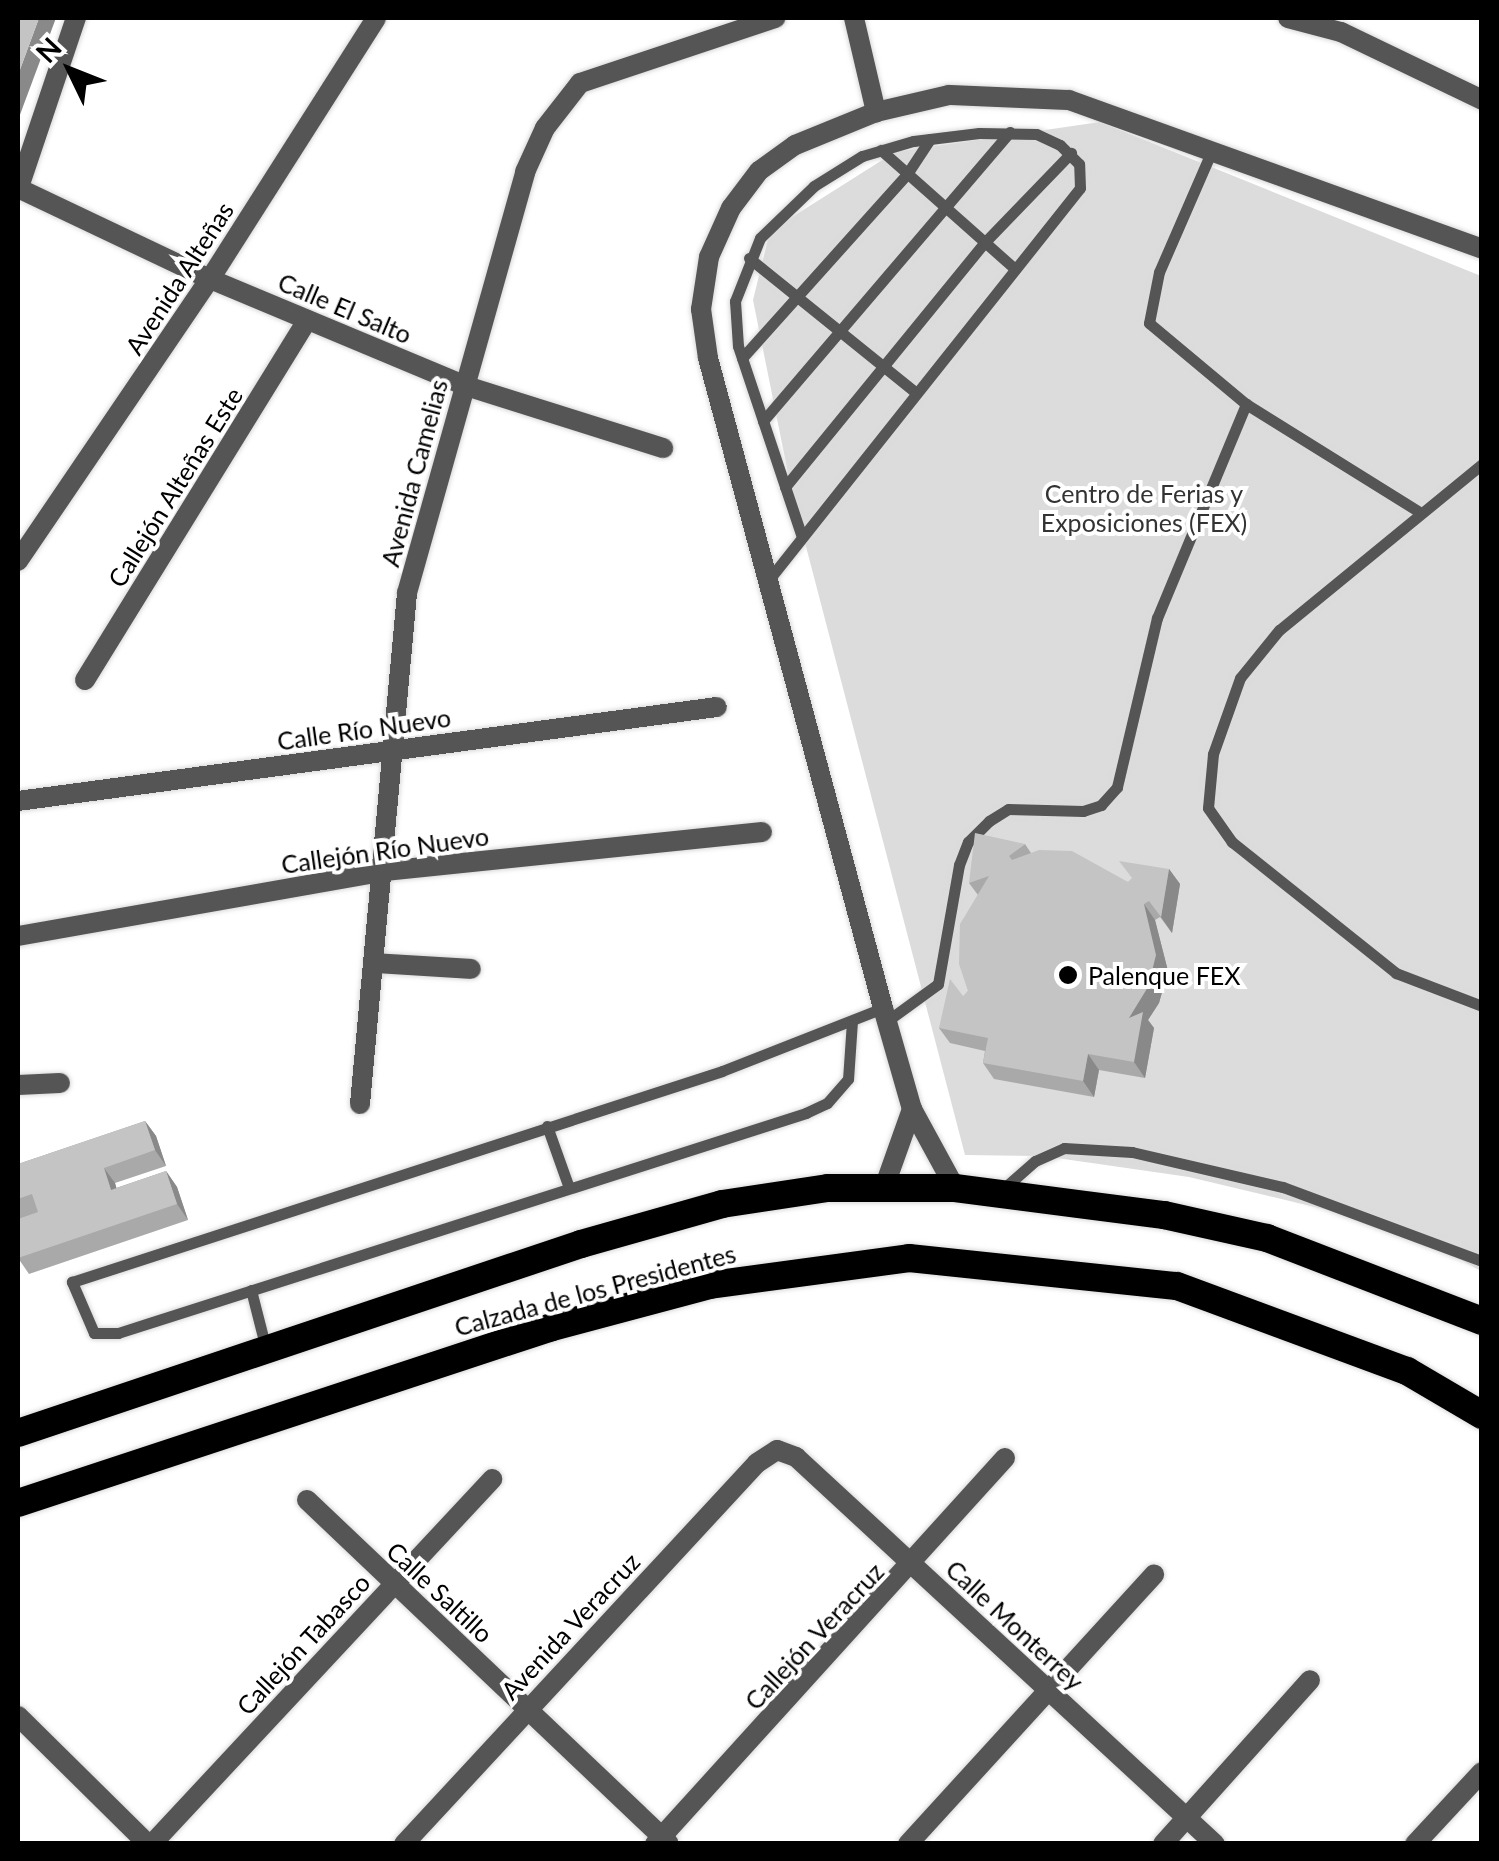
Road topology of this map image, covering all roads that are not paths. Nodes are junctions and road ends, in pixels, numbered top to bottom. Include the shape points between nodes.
1 (76, 18) edge
2 (376, 18) edge
3 (775, 18) edge
4 (854, 18) edge
5 (1288, 18) edge
6 (1482, 100) edge
7 (876, 112) junction
8 (1010, 132) junction
9 (930, 139) junction
10 (1213, 148) junction
11 (881, 150) junction
12 (1071, 153) junction
13 (907, 174) junction
14 (18, 189) edge
15 (948, 210) junction
16 (985, 242) junction
17 (1482, 249) edge
18 (749, 258) junction
19 (1015, 269) junction
20 (210, 279) junction
21 (796, 296) junction
22 (307, 320) junction
23 (840, 331) junction
24 (742, 358) junction
25 (882, 365) junction
26 (463, 385) junction
27 (916, 392) junction
28 (1246, 404) junction
29 (763, 421) junction
30 (663, 448) dead end
31 (1482, 464) edge
32 (785, 486) junction
33 (1421, 513) junction
34 (802, 537) junction
35 (18, 562) edge
36 (767, 582) junction
37 (85, 680) dead end
38 (717, 707) dead end
39 (395, 750) junction
40 (18, 802) edge
41 (762, 832) dead end
42 (385, 871) junction
43 (18, 936) edge
44 (374, 963) junction
45 (472, 969) dead end
46 (1482, 1006) edge
47 (885, 1014) junction
48 (852, 1022) junction
49 (60, 1083) dead end
50 (18, 1085) edge
51 (360, 1104) dead end
52 (912, 1109) junction
53 (547, 1126) junction
54 (568, 1185) junction
55 (885, 1185) junction
56 (955, 1188) junction
57 (999, 1193) junction
58 (1482, 1261) edge
59 (251, 1290) junction
60 (1482, 1321) edge
61 (266, 1349) junction
62 (1482, 1415) edge
63 (18, 1433) edge
64 (778, 1450) joint
65 (1005, 1458) dead end
66 (492, 1479) dead end
67 (307, 1500) dead end
68 (18, 1503) edge
69 (913, 1566) junction
70 (1154, 1575) dead end
71 (393, 1582) junction
72 (1310, 1680) dead end
73 (1048, 1690) junction
74 (526, 1709) junction
75 (18, 1716) edge
76 (1482, 1772) edge
77 (1188, 1818) junction
78 (661, 1841) edge
79 (150, 1844) edge
80 (404, 1844) edge
81 (908, 1844) edge
82 (1164, 1844) edge
83 (1215, 1844) edge
84 (1415, 1844) edge

1 - 14 street
2 - 20 street, Avenida Alteñas
3 - 26 street, Avenida Camelias via 603,73 563,101 526,172
4 - 7 street
5 - 6 street via 1342,32
7 - 10 street via 949,96 1070,100
7 - 36 street via 795,145 759,171 731,208 709,256 701,309 708,358
8 - 9 lane
8 - 12 lane via 1036,134
8 - 15 lane
9 - 11 lane
9 - 13 lane
10 - 17 street
10 - 28 lane via 1158,272 1147,316 1154,330
11 - 13 lane
11 - 18 lane via 814,186 778,216
12 - 16 lane
12 - 19 lane via 1080,188
13 - 15 lane
13 - 21 lane
14 - 20 street, Calle El Salto
15 - 16 lane
15 - 23 lane
16 - 19 lane
16 - 25 lane
18 - 21 lane
18 - 24 lane via 735,300
19 - 27 lane
20 - 22 street, Calle El Salto
20 - 35 street, Avenida Alteñas
21 - 23 lane
21 - 24 lane
22 - 26 street, Calle El Salto
22 - 37 street, Callejón Alteñas Este
23 - 25 lane
23 - 29 lane
24 - 29 lane
25 - 27 lane
25 - 32 lane
26 - 30 street, Calle El Salto
26 - 39 street, Avenida Camelias via 408,592
27 - 34 lane
28 - 33 lane
28 - 47 lane via 1157,618 1118,787 1101,805 1083,811 1008,809 989,821 968,842 959,865 938,984
29 - 32 lane
31 - 33 lane
32 - 34 lane
33 - 46 lane via 1278,630 1240,678 1213,754 1208,808 1232,842 1396,973
34 - 36 lane
36 - 47 street
38 - 39 street, Calle Río Nuevo
39 - 40 street, Calle Río Nuevo
39 - 42 street, Avenida Camelias
41 - 42 street, Callejón Río Nuevo
42 - 43 street, Callejón Río Nuevo
42 - 44 street, Avenida Camelias
44 - 45 street
44 - 51 street, Avenida Camelias
47 - 48 lane
47 - 52 street
48 - 53 lane
48 - 54 lane via 848,1079 827,1104
49 - 50 street
52 - 55 street
52 - 56 street
53 - 54 lane
53 - 59 lane via 72,1282 94,1333 106,1336
54 - 59 lane
55 - 56 highway, Calzada de los Presidentes
55 - 61 highway, Calzada de los Presidentes via 722,1204
56 - 57 highway, Calzada de los Presidentes
57 - 58 lane via 1035,1161 1064,1148 1132,1152 1284,1187
57 - 60 highway, Calzada de los Presidentes via 1164,1215 1268,1238
59 - 61 lane
61 - 63 highway, Calzada de los Presidentes
62 - 68 highway, Calzada de los Presidentes via 1408,1371 1177,1286 910,1258 710,1285 552,1327
64 - 69 street, Calle Monterrey via 796,1457
64 - 74 street, Avenida Veracruz via 758,1462
65 - 69 street, Callejón Veracruz
66 - 71 street, Callejón Tabasco
67 - 71 street, Calle Saltillo
69 - 73 street, Calle Monterrey
69 - 78 street, Callejón Veracruz
70 - 73 street
71 - 74 street, Calle Saltillo
71 - 79 street, Callejón Tabasco
72 - 77 street
73 - 77 street, Calle Monterrey
73 - 81 street
74 - 78 street, Calle Saltillo
74 - 80 street, Avenida Veracruz
75 - 79 street
76 - 84 street
77 - 82 street
77 - 83 street, Calle Monterrey

